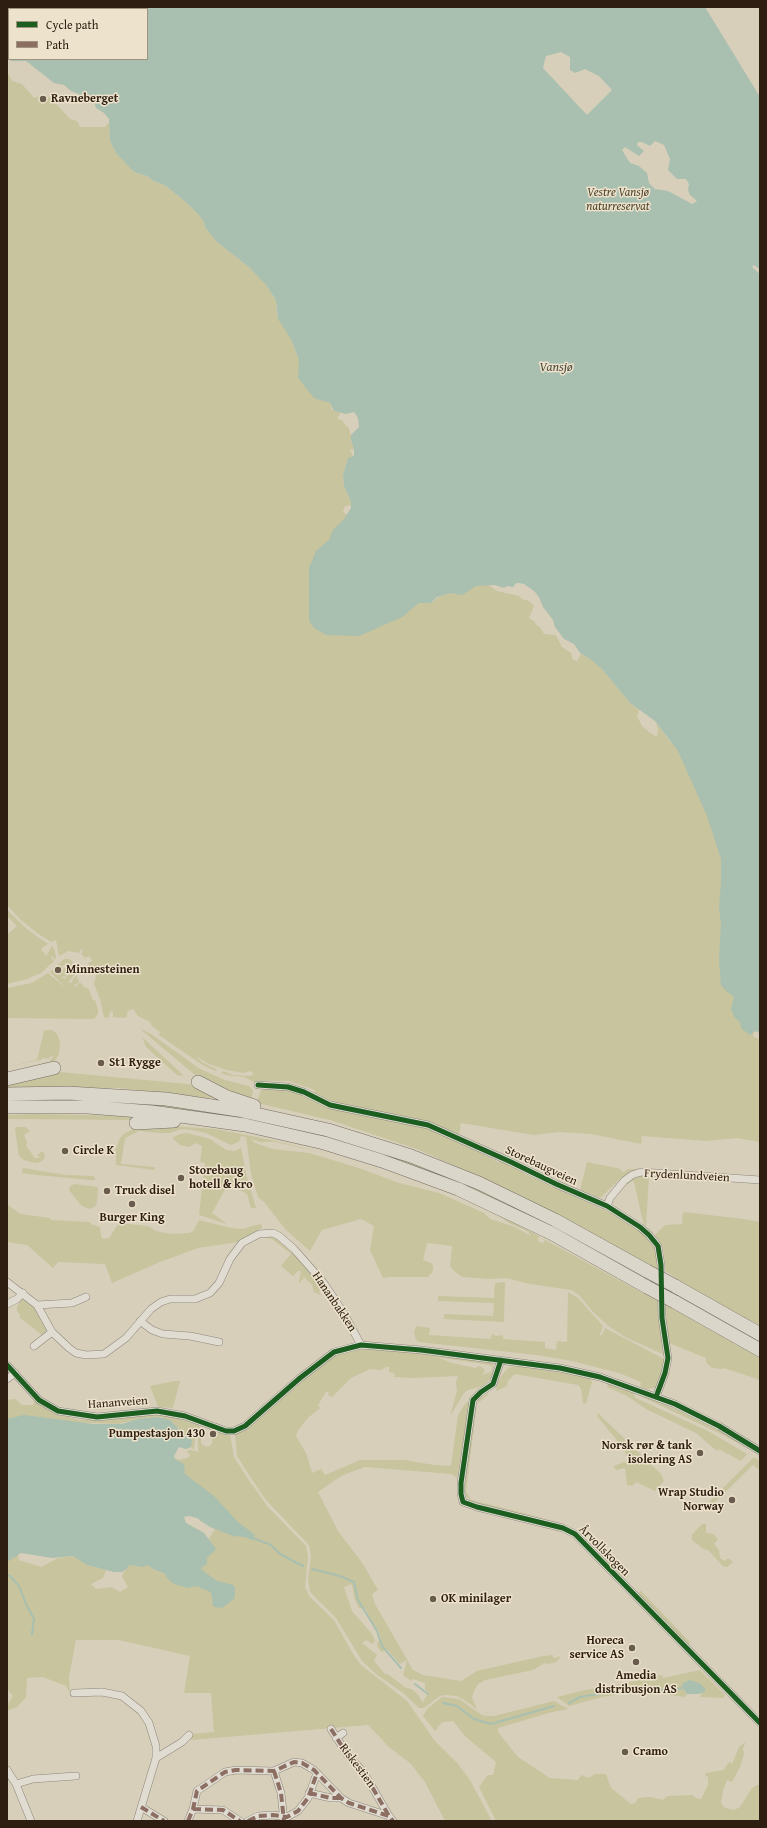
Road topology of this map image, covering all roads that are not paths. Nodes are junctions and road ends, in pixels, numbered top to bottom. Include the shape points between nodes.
1 (54, 1068) dead end
2 (7, 1080) edge
3 (198, 1082) dead end
4 (258, 1085) dead end
5 (7, 1094) edge
6 (7, 1107) edge
7 (298, 1122) junction
8 (136, 1123) dead end
9 (245, 1125) junction
10 (760, 1180) edge
11 (607, 1206) junction
12 (7, 1282) edge
13 (23, 1293) junction
14 (86, 1297) dead end
15 (7, 1304) edge
16 (37, 1305) junction
17 (140, 1321) junction
18 (52, 1332) junction
19 (760, 1334) edge
20 (219, 1342) dead end
21 (361, 1345) junction
22 (34, 1346) dead end
23 (760, 1350) edge
24 (501, 1360) junction
25 (7, 1365) edge
26 (15, 1372) junction
27 (7, 1379) edge
28 (656, 1397) junction
29 (760, 1451) edge
30 (74, 1694) dead end
31 (760, 1723) edge
32 (331, 1729) dead end
33 (343, 1733) dead end
34 (189, 1734) dead end
35 (336, 1738) junction
36 (156, 1758) junction
37 (7, 1770) edge
38 (274, 1771) junction
39 (317, 1773) junction
40 (76, 1776) dead end
41 (16, 1784) junction
42 (309, 1793) junction
43 (342, 1798) junction
44 (141, 1807) junction
45 (193, 1809) junction
46 (284, 1819) edge
47 (391, 1819) edge
48 (31, 1821) edge
49 (137, 1821) edge
50 (164, 1821) edge
51 (188, 1821) edge
52 (240, 1821) edge
53 (248, 1821) edge

1 - 2 highway
3 - 7 highway via 241,1102 287,1114
4 - 11 street, Storebaugveien via 278,1085 296,1089 330,1105 428,1126
5 - 7 highway via 68,1093 166,1099
6 - 9 highway via 130,1109
7 - 19 highway, bridge via 384,1147 479,1183 555,1220
8 - 9 highway via 179,1121 235,1128
9 - 23 highway, bridge via 332,1145 458,1189 551,1233
10 - 11 street, Frydenlundveien via 641,1172 632,1174 624,1181 610,1198
11 - 28 street, Storebaugveien via 640,1227 658,1246 662,1318 668,1358
12 - 13 street, Hananbakken
13 - 15 street
13 - 16 street, Hananbakken
14 - 16 street via 72,1303
16 - 18 street, Hananbakken
17 - 18 street, Hananbakken via 126,1338 104,1354 76,1353
17 - 20 street via 163,1334
17 - 21 street, Hananbakken via 150,1309 161,1302 170,1299 195,1299 210,1293 219,1283 230,1259 242,1243 259,1234 273,1233 294,1249 323,1282
18 - 22 street
21 - 24 street
21 - 26 street, Hananveien via 339,1350 325,1358 251,1422 234,1431 223,1430 185,1416 157,1411 96,1417 58,1412 39,1400
24 - 28 street via 560,1368 600,1377
24 - 31 street, Årvollskogen via 493,1384 473,1400 461,1483 463,1502 563,1528 575,1534
25 - 26 street, Hananveien
26 - 27 street
28 - 29 street via 719,1426
30 - 36 street via 112,1693 132,1703 149,1723 156,1746
32 - 35 street, Riskestien
33 - 35 street, Riskestien
34 - 36 street via 182,1742
35 - 47 street, Riskestien via 364,1773
36 - 44 street
37 - 41 street
38 - 39 street, Riskestien via 294,1762 309,1766
38 - 45 street via 225,1772 197,1791
38 - 46 street via 281,1793
39 - 42 street
39 - 43 street, Riskestien
40 - 41 street via 33,1779
41 - 48 street
42 - 43 street, Riskestien
42 - 46 street via 303,1806
43 - 47 street, Riskestien
44 - 49 street
44 - 50 street
45 - 51 street
45 - 52 street via 223,1810
46 - 53 street via 273,1815 258,1816

